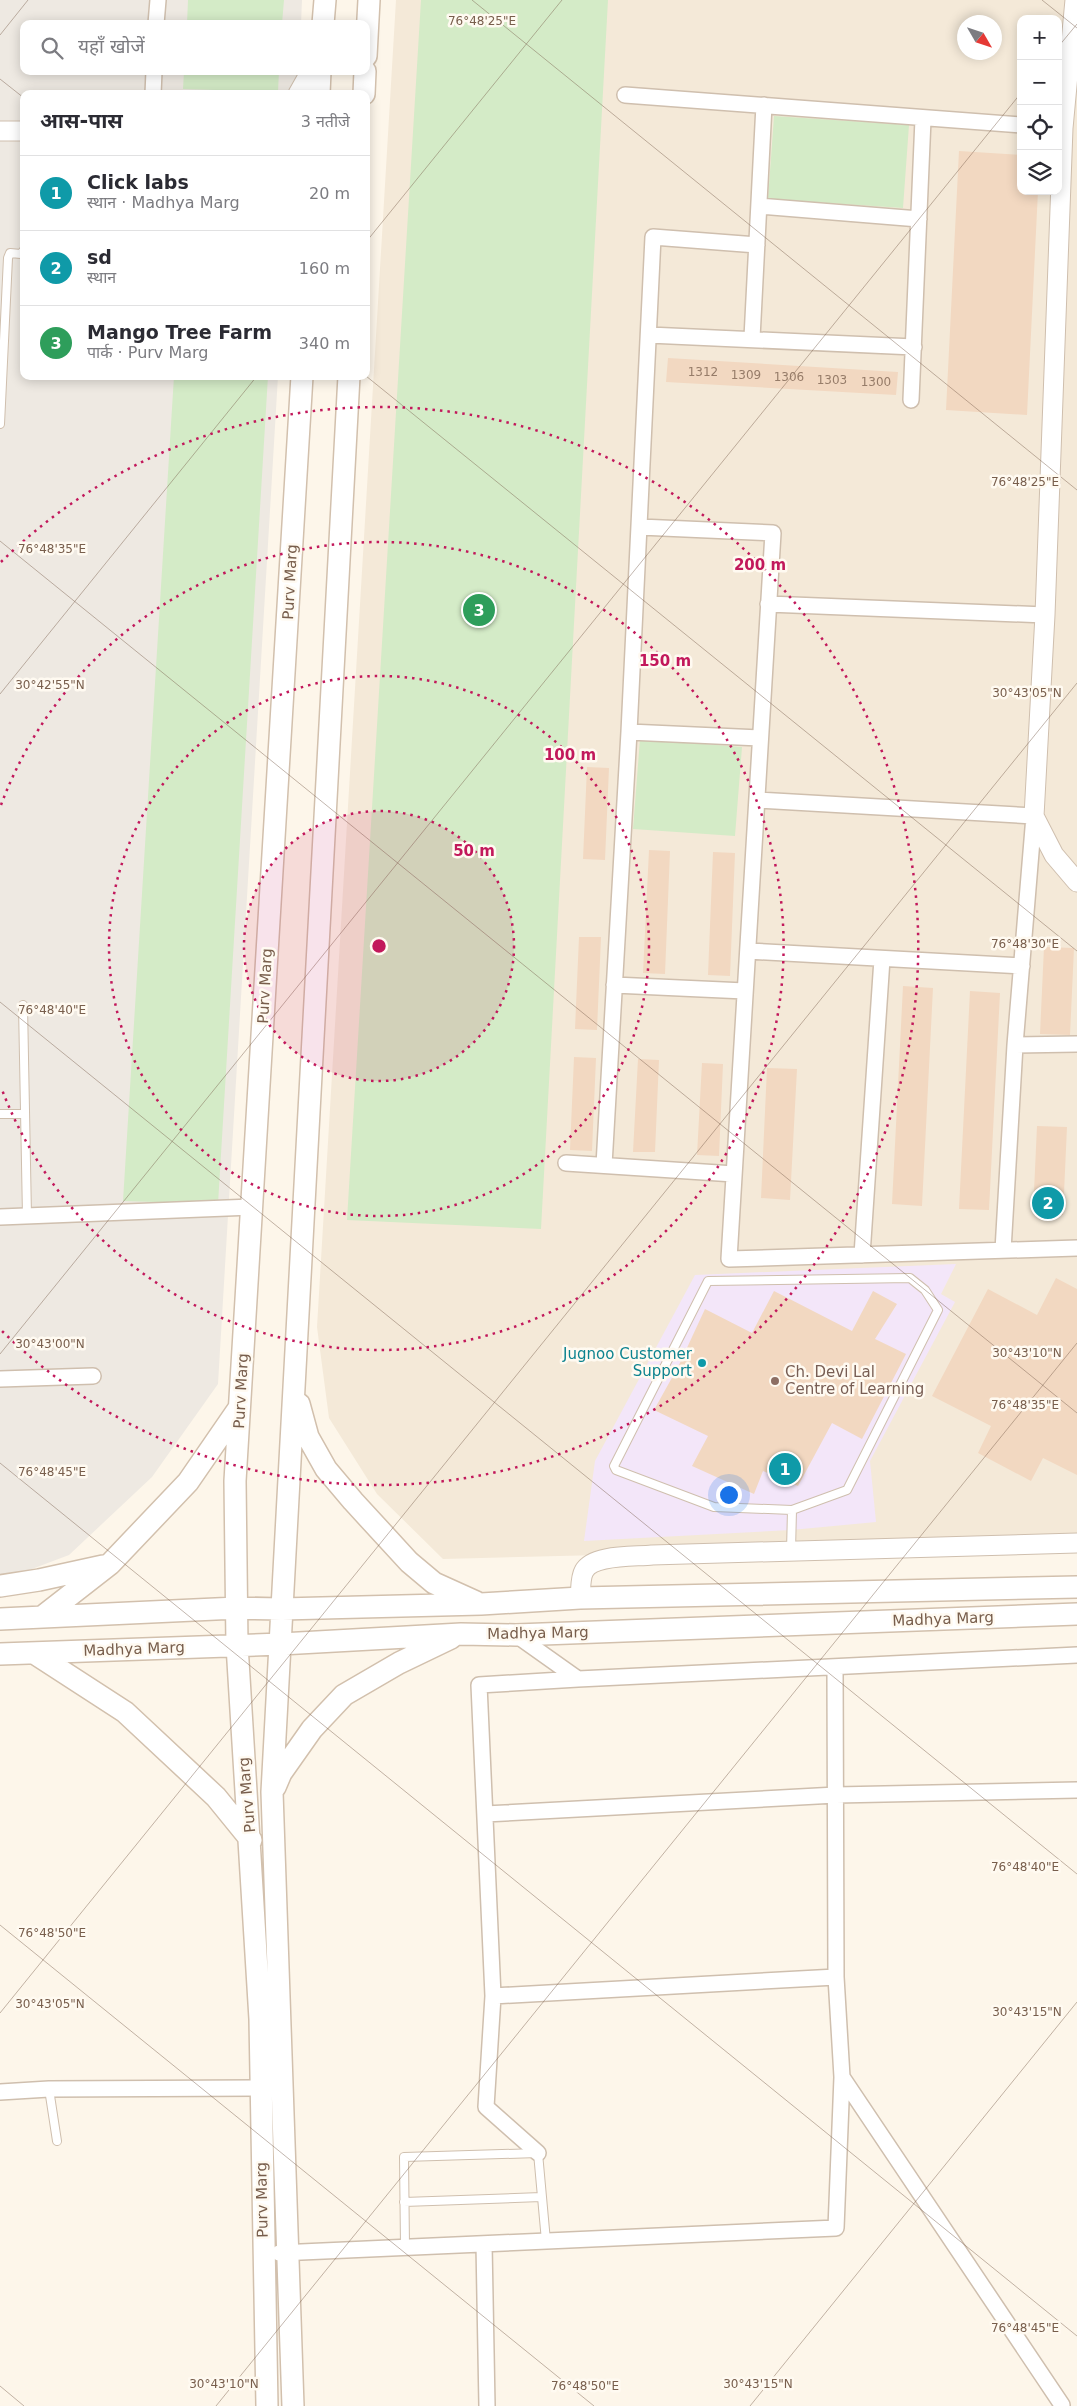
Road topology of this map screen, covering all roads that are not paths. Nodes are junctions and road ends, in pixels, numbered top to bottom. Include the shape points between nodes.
1 (158, 0) edge
2 (325, 0) edge
3 (369, 0) edge
4 (379, 0) edge
5 (1075, 0) edge
6 (156, 20) edge
7 (323, 20) edge
8 (368, 20) edge
9 (370, 23) edge
10 (1073, 63) edge
11 (154, 75) edge
12 (309, 75) edge
13 (320, 75) edge
14 (365, 75) edge
15 (153, 90) edge
16 (300, 90) edge
17 (319, 90) edge
18 (364, 90) edge
19 (626, 95) dead end
20 (764, 105) junction
21 (1062, 118) edge
22 (923, 119) junction
23 (1017, 125) edge
24 (0, 131) edge
25 (20, 131) edge
26 (1059, 150) edge
27 (759, 206) junction
28 (919, 218) junction
29 (757, 245) junction
30 (20, 254) edge
31 (649, 335) junction
32 (752, 338) junction
33 (914, 347) junction
34 (302, 380) edge
35 (349, 380) edge
36 (911, 400) dead end
37 (0, 424) edge
38 (640, 527) junction
39 (768, 604) junction
40 (1045, 615) junction
41 (629, 732) junction
42 (760, 738) junction
43 (757, 800) junction
44 (1034, 816) junction
45 (1077, 882) edge
46 (748, 951) junction
47 (882, 959) junction
48 (1022, 966) junction
49 (614, 984) junction
50 (745, 991) junction
51 (23, 1005) dead end
52 (1077, 1044) edge
53 (1014, 1045) junction
54 (0, 1114) edge
55 (26, 1114) junction
56 (566, 1163) dead end
57 (604, 1165) junction
58 (734, 1174) junction
59 (252, 1207) junction
60 (27, 1216) junction
61 (0, 1217) edge
62 (1077, 1248) edge
63 (1004, 1250) junction
64 (862, 1255) junction
65 (93, 1376) dead end
66 (0, 1379) edge
67 (294, 1384) junction
68 (240, 1407) junction
69 (792, 1510) junction
70 (1077, 1543) edge
71 (791, 1551) junction
72 (110, 1564) junction
73 (0, 1586) edge
74 (1077, 1587) edge
75 (580, 1598) junction
76 (481, 1604) junction
77 (237, 1608) junction
78 (282, 1609) junction
79 (1077, 1614) edge
80 (42, 1617) junction
81 (0, 1619) edge
82 (461, 1634) junction
83 (516, 1635) junction
84 (281, 1644) junction
85 (237, 1645) junction
86 (34, 1653) junction
87 (0, 1654) edge
88 (1077, 1655) edge
89 (835, 1667) junction
90 (578, 1679) junction
91 (1077, 1790) edge
92 (272, 1792) junction
93 (836, 1795) junction
94 (485, 1814) junction
95 (251, 1840) junction
96 (836, 1977) junction
97 (494, 1996) junction
98 (842, 2077) junction
99 (261, 2088) junction
100 (282, 2088) junction
101 (49, 2089) junction
102 (0, 2092) edge
103 (57, 2142) dead end
104 (538, 2153) junction
105 (541, 2197) junction
106 (404, 2202) junction
107 (546, 2241) junction
108 (484, 2244) junction
109 (405, 2247) junction
110 (289, 2252) junction
111 (263, 2254) junction
112 (1062, 2405) edge
113 (267, 2406) edge
114 (293, 2406) edge
115 (487, 2406) edge

1 - 6 street
2 - 7 main road
3 - 8 main road
4 - 9 street
5 - 10 street
10 - 21 street
11 - 15 street
12 - 16 street
13 - 17 main road
14 - 18 main road
19 - 20 street
20 - 22 street
20 - 27 street
22 - 23 street
22 - 28 street
24 - 25 street
26 - 40 street
27 - 28 street
27 - 29 street
28 - 33 street
29 - 31 street via 653,237
29 - 32 street
30 - 37 lane via 10,253 8,258
31 - 32 street
31 - 38 street
32 - 33 street
33 - 36 street
34 - 59 main road, Purv Marg
35 - 67 main road, Purv Marg
38 - 39 street via 772,533
38 - 41 street
39 - 40 street
39 - 42 street
40 - 44 street
41 - 42 street
41 - 49 street
42 - 43 street
43 - 44 street
43 - 46 street
44 - 45 street via 1054,855
44 - 48 street
46 - 47 street
46 - 50 street
47 - 48 street
47 - 64 street
48 - 53 street
49 - 50 street
49 - 57 street
50 - 58 street
51 - 55 lane
52 - 53 street
53 - 63 street
54 - 55 lane
55 - 60 lane
56 - 57 street
57 - 58 street
58 - 64 street via 729,1259
59 - 60 street
59 - 68 main road, Purv Marg
60 - 61 street
62 - 63 street
63 - 64 street
65 - 66 street
67 - 76 main road via 308,1437 326,1469 409,1562 434,1583
67 - 78 main road, Purv Marg
68 - 72 main road via 188,1482
68 - 77 main road, Purv Marg via 235,1481
69 - 69 lane via 714,1507 616,1470 614,1466 708,1281 910,1278 925,1290 938,1310 847,1490
69 - 71 lane
70 - 71 street
71 - 75 street via 599,1559 583,1572
72 - 73 main road
72 - 80 main road
74 - 75 main road, Madhya Marg
75 - 76 main road, Madhya Marg
76 - 78 main road, Madhya Marg
77 - 78 main road, Madhya Marg
77 - 80 main road, Madhya Marg
77 - 85 main road, Purv Marg
78 - 84 main road, Purv Marg
79 - 83 main road, Madhya Marg
80 - 81 main road, Madhya Marg
82 - 83 main road, Madhya Marg
82 - 84 main road, Madhya Marg
82 - 92 main road via 399,1663 344,1695 312,1729 281,1773
83 - 90 street
84 - 85 main road, Madhya Marg
84 - 92 main road, Purv Marg
85 - 86 main road, Madhya Marg
85 - 95 main road, Purv Marg
86 - 87 main road, Madhya Marg
86 - 95 main road via 125,1712 216,1797
88 - 89 street
89 - 90 street
89 - 93 street
90 - 94 street via 479,1684
91 - 93 street
92 - 100 main road, Purv Marg
93 - 94 street
93 - 96 street
94 - 97 street
95 - 99 main road, Purv Marg
96 - 97 street
96 - 98 street
97 - 104 street via 486,2108
98 - 107 street via 836,2228
98 - 112 street
99 - 100 street
99 - 101 street
99 - 111 main road, Purv Marg
100 - 110 main road, Purv Marg
101 - 102 street
101 - 103 lane
104 - 105 lane
104 - 106 lane via 404,2157
105 - 106 lane
105 - 107 lane
106 - 109 lane
107 - 108 street
108 - 109 street
108 - 115 street
109 - 110 street
110 - 111 street
110 - 114 main road, Purv Marg
111 - 113 main road, Purv Marg

